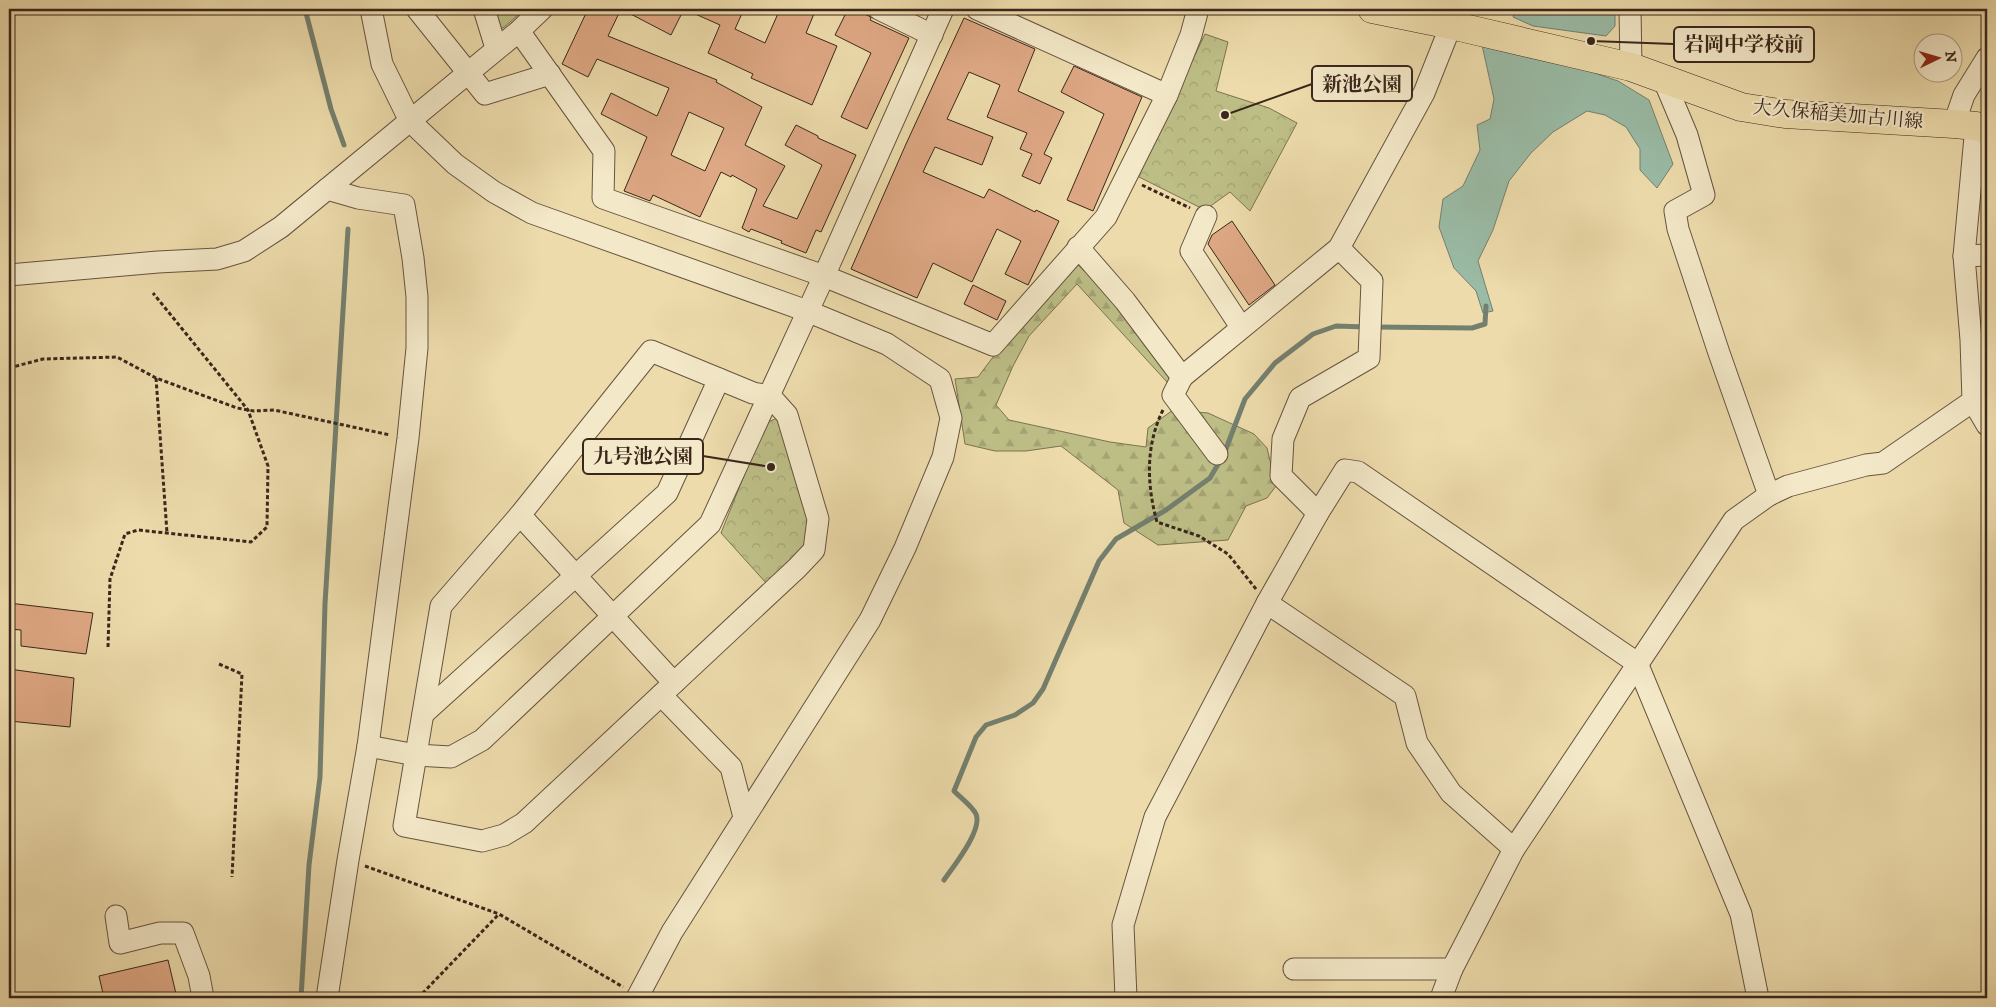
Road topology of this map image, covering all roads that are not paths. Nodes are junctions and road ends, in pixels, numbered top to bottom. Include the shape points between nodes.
1 (371, 9) edge
2 (417, 9) edge
3 (484, 9) edge
4 (542, 9) edge
5 (879, 9) edge
6 (943, 9) edge
7 (977, 9) edge
8 (1198, 9) edge
9 (1372, 9) edge
10 (1630, 9) edge
11 (1451, 25) junction
12 (519, 31) junction
13 (932, 35) junction
14 (496, 48) junction
15 (1987, 58) edge
16 (1631, 67) junction
17 (467, 72) junction
18 (550, 74) junction
19 (1663, 78) junction
20 (1167, 95) junction
21 (410, 121) junction
22 (1972, 127) edge
23 (327, 189) junction
24 (1206, 216) road end
25 (1078, 248) junction
26 (1339, 248) junction
27 (1987, 254) edge
28 (1964, 256) junction
29 (9, 275) edge
30 (824, 276) junction
31 (807, 311) junction
32 (1241, 327) junction
33 (1979, 340) edge
34 (720, 379) junction
35 (1177, 386) junction
36 (770, 396) junction
37 (1973, 401) junction
38 (1987, 425) edge
39 (1217, 454) dead end
40 (1769, 495) junction
41 (1318, 513) junction
42 (520, 515) junction
43 (576, 576) junction
44 (1267, 603) junction
45 (612, 617) junction
46 (1637, 663) junction
47 (667, 689) junction
48 (423, 714) junction
49 (368, 746) junction
50 (416, 755) junction
51 (744, 817) junction
52 (1514, 848) junction
53 (116, 916) dead end
54 (1294, 969) dead end
55 (1452, 969) junction
56 (637, 997) edge
57 (203, 998) edge
58 (328, 998) edge
59 (1126, 998) edge
60 (1441, 998) edge
61 (1758, 998) edge

1 - 21 street via 382,64
2 - 17 street
3 - 14 street
4 - 12 street
5 - 13 street
6 - 13 street
7 - 20 street
8 - 20 street
9 - 11 main road, 大久保稲美加古川線
10 - 16 street
11 - 16 main road, 大久保稲美加古川線
11 - 26 street via 1424,93
12 - 14 street
12 - 18 street
13 - 30 street
14 - 17 street
15 - 22 street via 1964,95
16 - 19 main road, 大久保稲美加古川線
17 - 18 street via 485,94
17 - 21 street
18 - 30 street via 604,151 603,198
19 - 22 main road, 大久保稲美加古川線 via 1741,107 1785,114
19 - 40 street via 1687,135 1704,195 1675,212 1678,229
20 - 25 street via 1106,217
21 - 23 street
21 - 31 street via 455,164 494,192 532,213
22 - 28 street
23 - 29 street via 282,227 244,251 217,259
23 - 49 street via 358,198 404,204 417,297 417,348 408,438
24 - 32 street via 1191,251
25 - 30 street via 993,345
25 - 35 street via 1125,301
26 - 32 street
26 - 41 street via 1372,281 1368,358 1300,398 1283,439 1281,476
27 - 28 street
28 - 33 street
30 - 31 street
31 - 36 street
31 - 51 street via 887,344 940,379 951,418 943,457 905,548 870,620
32 - 35 street
33 - 37 street
34 - 36 street via 753,393
34 - 42 street via 651,351
34 - 43 street via 667,493
35 - 39 street
36 - 45 street via 710,524
36 - 47 street via 787,415 818,520 814,550
37 - 38 street
37 - 40 street via 1883,463 1788,486
40 - 46 street via 1734,520
41 - 44 street
41 - 46 street via 1345,470 1358,472
42 - 43 street
42 - 48 street via 441,606
43 - 45 street
43 - 48 street
44 - 52 street via 1405,696 1417,742 1451,793
44 - 59 street via 1155,817 1123,925
45 - 47 street
45 - 50 street via 482,740 451,757
46 - 52 street
46 - 61 street via 1741,914
47 - 50 street via 524,823 504,835 482,841 404,826
47 - 51 street via 731,768
48 - 50 street
49 - 50 street
49 - 58 street
51 - 56 street via 672,932
52 - 55 street
53 - 57 street via 120,943 160,933 183,933 200,976
54 - 55 street
55 - 60 street

